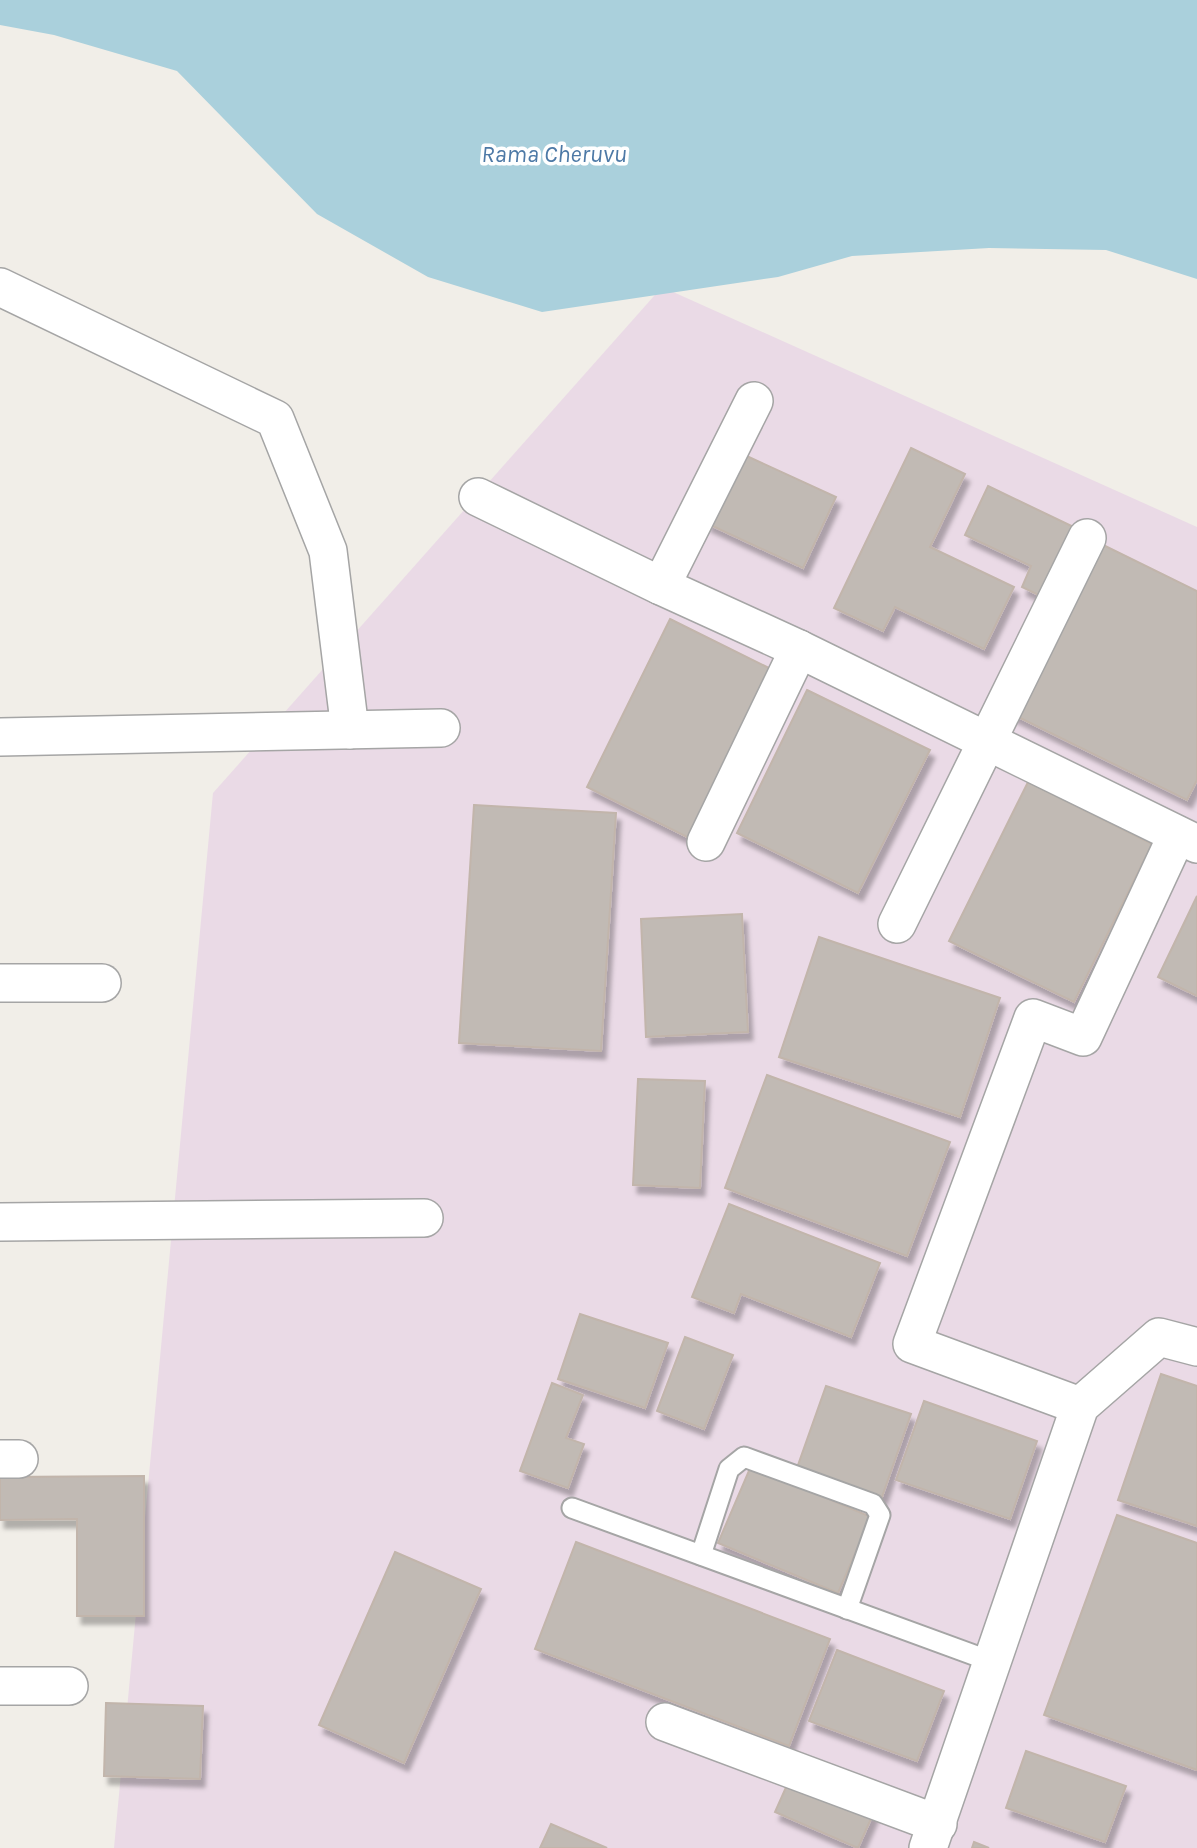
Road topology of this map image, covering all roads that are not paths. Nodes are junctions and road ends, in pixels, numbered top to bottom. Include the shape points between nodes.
1 (0, 287) edge
2 (754, 401) dead end
3 (478, 497) dead end
4 (1087, 538) dead end
5 (661, 586) junction
6 (799, 649) junction
7 (441, 728) dead end
8 (350, 730) junction
9 (0, 737) edge
10 (988, 740) junction
11 (1187, 839) edge
12 (706, 842) dead end
13 (897, 924) dead end
14 (0, 983) edge
15 (102, 983) dead end
16 (425, 1218) dead end
17 (0, 1222) edge
18 (1197, 1347) edge
19 (1080, 1406) junction
20 (572, 1508) dead end
21 (701, 1555) junction
22 (847, 1609) junction
23 (993, 1662) junction
24 (0, 1686) edge
25 (69, 1686) dead end
26 (665, 1722) dead end
27 (933, 1836) edge

1 - 8 street via 275,419 328,551
2 - 5 street
3 - 5 street
4 - 10 street
5 - 6 street
6 - 10 street
6 - 12 street
7 - 8 street
8 - 9 street
10 - 11 street
10 - 13 street
11 - 19 street via 1083,1037 1033,1018 912,1344
14 - 15 street
16 - 17 street
18 - 19 street via 1159,1337
19 - 23 street
20 - 21 lane
21 - 22 lane
21 - 22 lane via 729,1469 744,1457 873,1504 880,1515
22 - 23 lane
23 - 27 street
24 - 25 street
26 - 27 street

